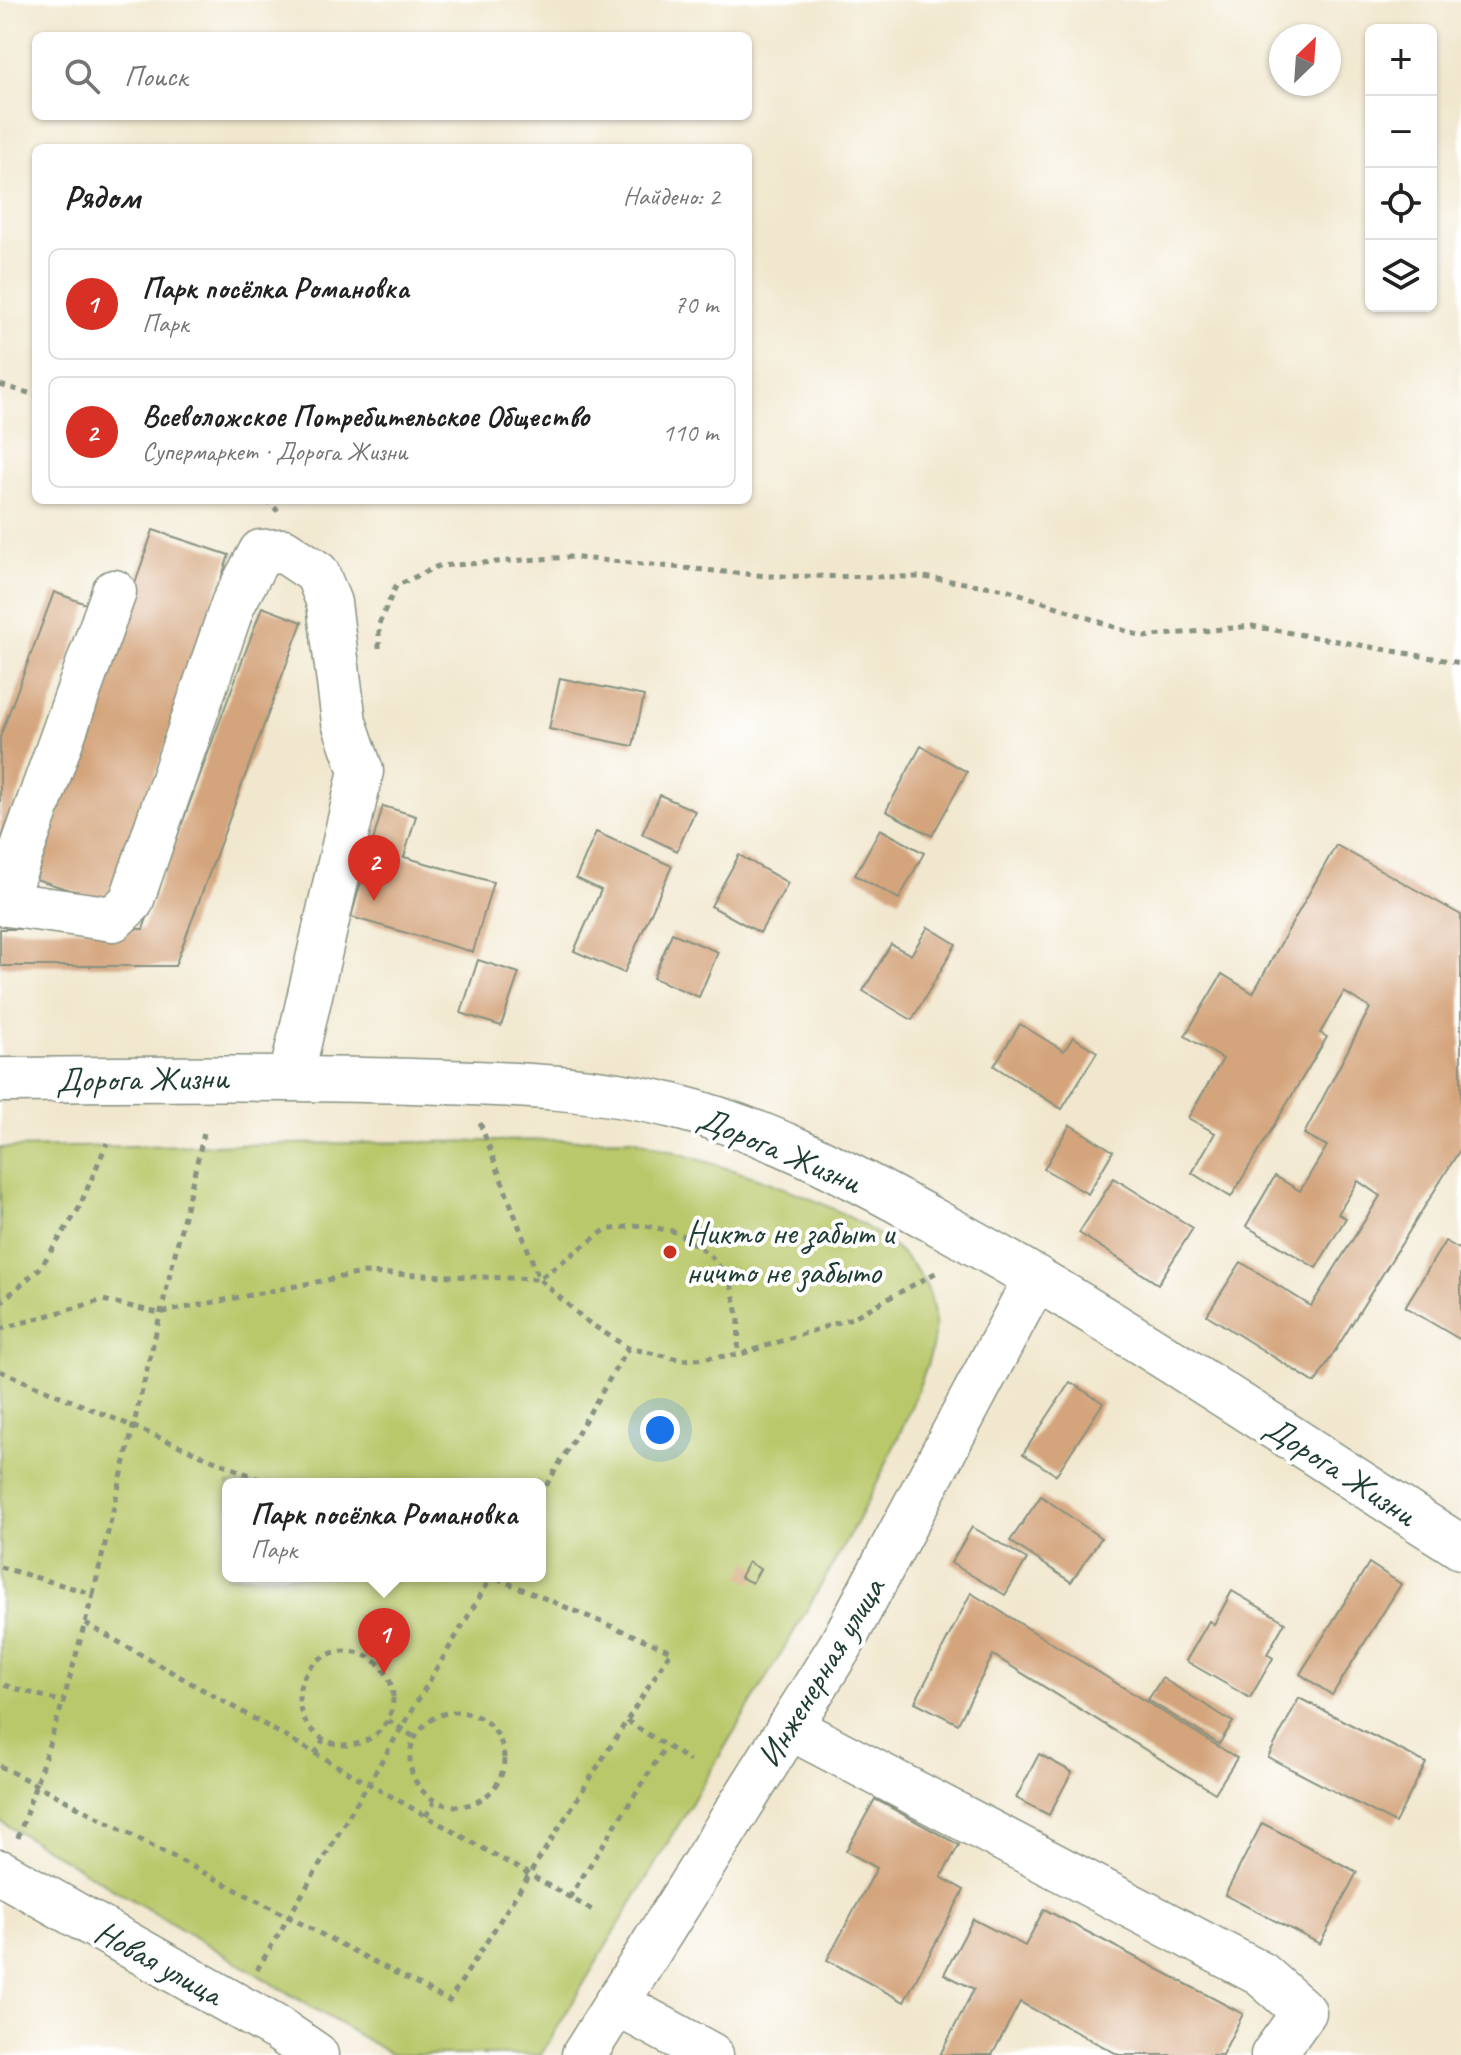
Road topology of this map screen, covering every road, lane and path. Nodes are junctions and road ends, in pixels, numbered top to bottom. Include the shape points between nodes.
1 (0, 385) edge
2 (32, 394) edge
3 (114, 592) dead end
4 (379, 651) dead end
5 (1461, 663) edge
6 (2, 903) edge
7 (291, 1078) junction
8 (0, 1080) edge
9 (477, 1118) dead end
10 (204, 1133) dead end
11 (107, 1143) dead end
12 (943, 1268) dead end
13 (1036, 1278) junction
14 (539, 1279) junction
15 (0, 1303) edge
16 (159, 1313) junction
17 (0, 1329) edge
18 (628, 1348) junction
19 (738, 1355) junction
20 (0, 1371) edge
21 (133, 1426) junction
22 (257, 1478) edge
23 (546, 1486) edge
24 (1461, 1547) edge
25 (0, 1567) edge
26 (488, 1582) edge
27 (506, 1582) edge
28 (93, 1594) junction
29 (85, 1623) junction
30 (0, 1684) edge
31 (63, 1702) junction
32 (388, 1720) junction
33 (627, 1720) junction
34 (789, 1727) junction
35 (401, 1728) junction
36 (415, 1737) junction
37 (323, 1740) junction
38 (666, 1746) junction
39 (315, 1754) junction
40 (690, 1761) dead end
41 (0, 1766) edge
42 (368, 1784) junction
43 (36, 1785) junction
44 (434, 1802) junction
45 (426, 1816) junction
46 (2, 1873) edge
47 (529, 1875) junction
48 (569, 1898) junction
49 (592, 1910) dead end
50 (289, 1916) junction
51 (616, 2003) junction
52 (236, 2005) junction
53 (316, 2055) edge
54 (584, 2055) edge
55 (711, 2055) edge
56 (1273, 2055) edge

1 - 2 path
3 - 6 main road
4 - 5 path via 379,624 396,586 438,566 569,557 767,576 923,577 1006,589 1143,637 1252,626
6 - 7 main road via 113,919 131,902 233,604 261,552 284,551 317,573 329,603 344,722 361,771
7 - 8 main road, Дорога Жизни
7 - 13 main road, Дорога Жизни via 583,1089 674,1106 760,1133 852,1176
9 - 14 path
10 - 16 path
11 - 15 path via 78,1210 40,1268
12 - 19 path via 852,1318
13 - 24 main road, Дорога Жизни
13 - 34 main road, Инженерная улица via 841,1645
14 - 16 path via 362,1273
14 - 18 path via 585,1320
14 - 19 path via 605,1230 641,1225 677,1232 709,1254 730,1280 739,1319
16 - 17 path via 103,1300
16 - 21 path
18 - 19 path via 683,1360
18 - 23 path
20 - 21 path
21 - 22 path
21 - 28 path
25 - 28 path
26 - 35 path
27 - 33 path via 671,1651
28 - 29 path
29 - 31 path
29 - 39 path
30 - 31 path
31 - 43 path
32 - 35 path
32 - 37 path via 371,1738 359,1742
32 - 37 path via 394,1696 386,1672 368,1655 344,1650 320,1657 303,1675 298,1699 305,1723
33 - 38 path
33 - 47 path
34 - 51 main road, Инженерная улица
34 - 56 main road via 1261,1974 1304,2012
35 - 36 path
35 - 42 path
36 - 44 path via 409,1761 416,1785
36 - 44 path via 432,1718 456,1711 480,1717 498,1734 505,1758 500,1782 483,1800 459,1807
37 - 39 path
38 - 40 path
38 - 48 path
39 - 42 path
41 - 43 path
42 - 45 path
42 - 50 path
43 - 46 path
43 - 50 path
44 - 45 path
45 - 47 path
46 - 52 main road, Новая улица
47 - 48 path
47 - 50 path via 449,2001
48 - 49 path
50 - 52 path
51 - 54 main road, Инженерная улица
51 - 55 main road
52 - 53 main road, Новая улица

